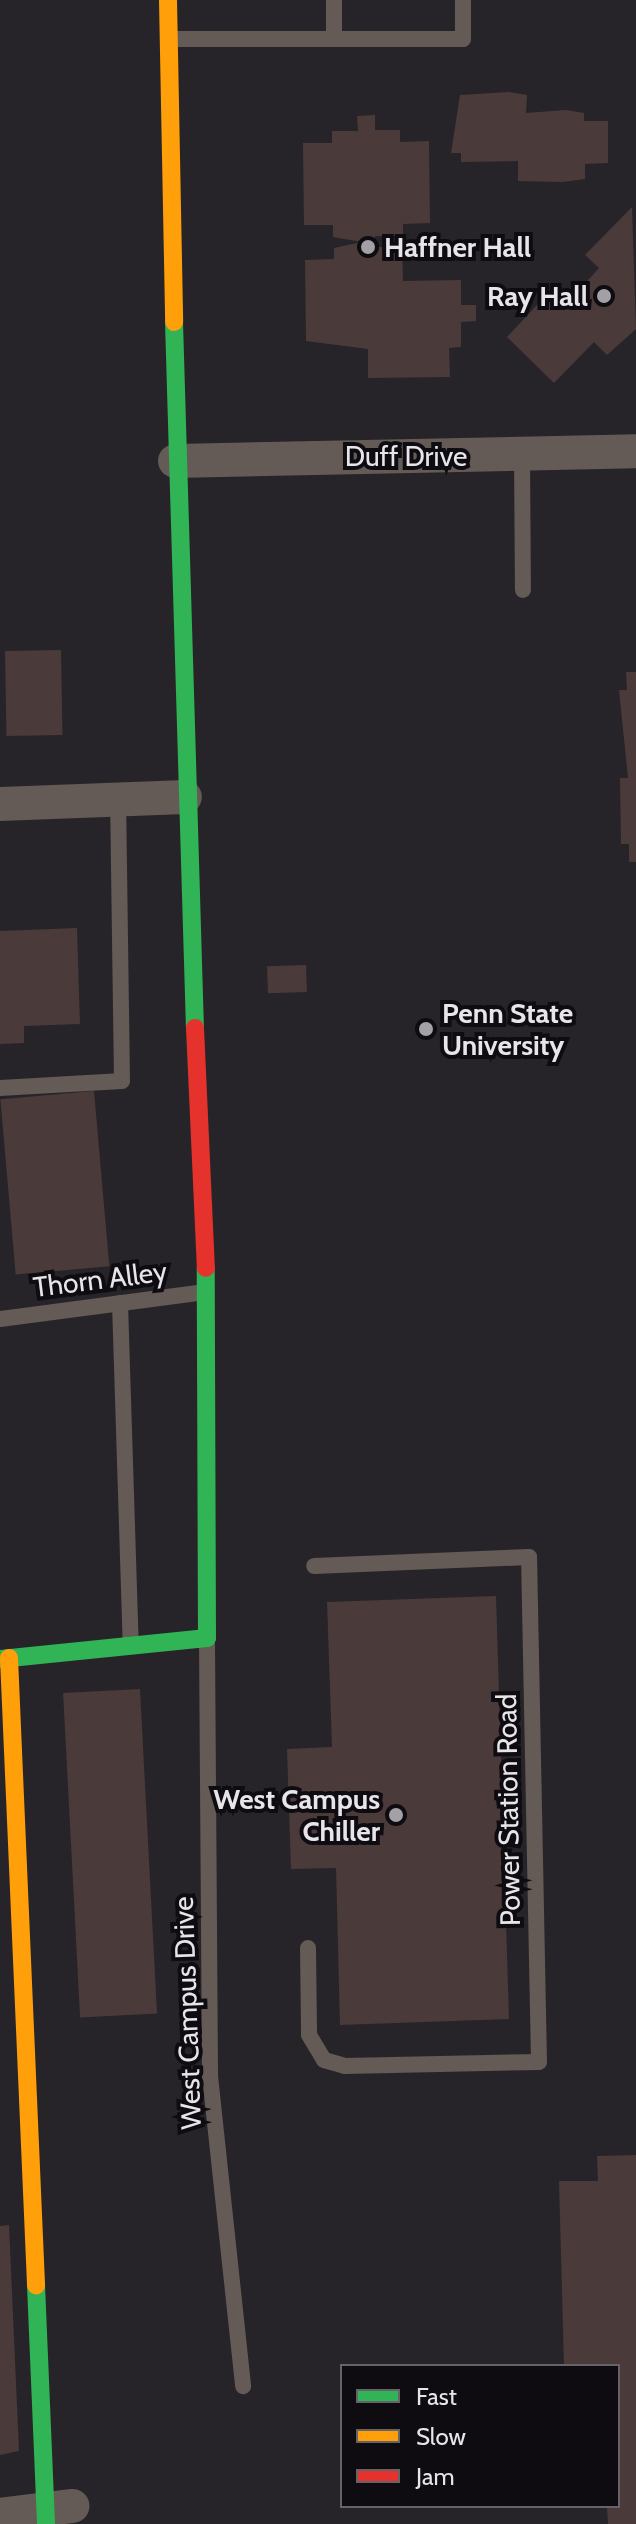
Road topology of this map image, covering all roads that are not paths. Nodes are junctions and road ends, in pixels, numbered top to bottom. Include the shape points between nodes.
1 (168, 0) edge
2 (334, 0) edge
3 (463, 0) edge
4 (168, 39) junction
5 (334, 39) junction
6 (636, 451) edge
7 (522, 455) junction
8 (175, 461) junction
9 (523, 590) dead end
10 (185, 797) junction
11 (118, 799) junction
12 (0, 804) edge
13 (0, 1088) edge
14 (207, 1292) junction
15 (120, 1303) junction
16 (0, 1319) edge
17 (314, 1566) dead end
18 (207, 1638) junction
19 (131, 1644) junction
20 (4, 1658) edge
21 (308, 1948) dead end
22 (30, 2088) junction
23 (0, 2092) edge
24 (243, 2386) dead end
25 (55, 2512) edge
26 (0, 2515) edge

1 - 4 street
2 - 5 lane
3 - 5 lane via 463,39
4 - 5 lane
4 - 8 street
6 - 7 street, Duff Drive
7 - 8 street, Duff Drive
7 - 9 lane
8 - 10 street
10 - 11 street
10 - 14 street
11 - 12 street
11 - 13 lane via 122,1081
14 - 15 lane, Thorn Alley
14 - 18 street
15 - 16 lane, Thorn Alley
15 - 19 lane
17 - 21 lane, Power Station Road via 529,1557 539,2062 345,2066 324,2060 309,2035
18 - 19 street
18 - 24 lane, West Campus Drive via 210,2076
19 - 20 street
20 - 22 street
22 - 23 lane
22 - 25 street
25 - 26 street

